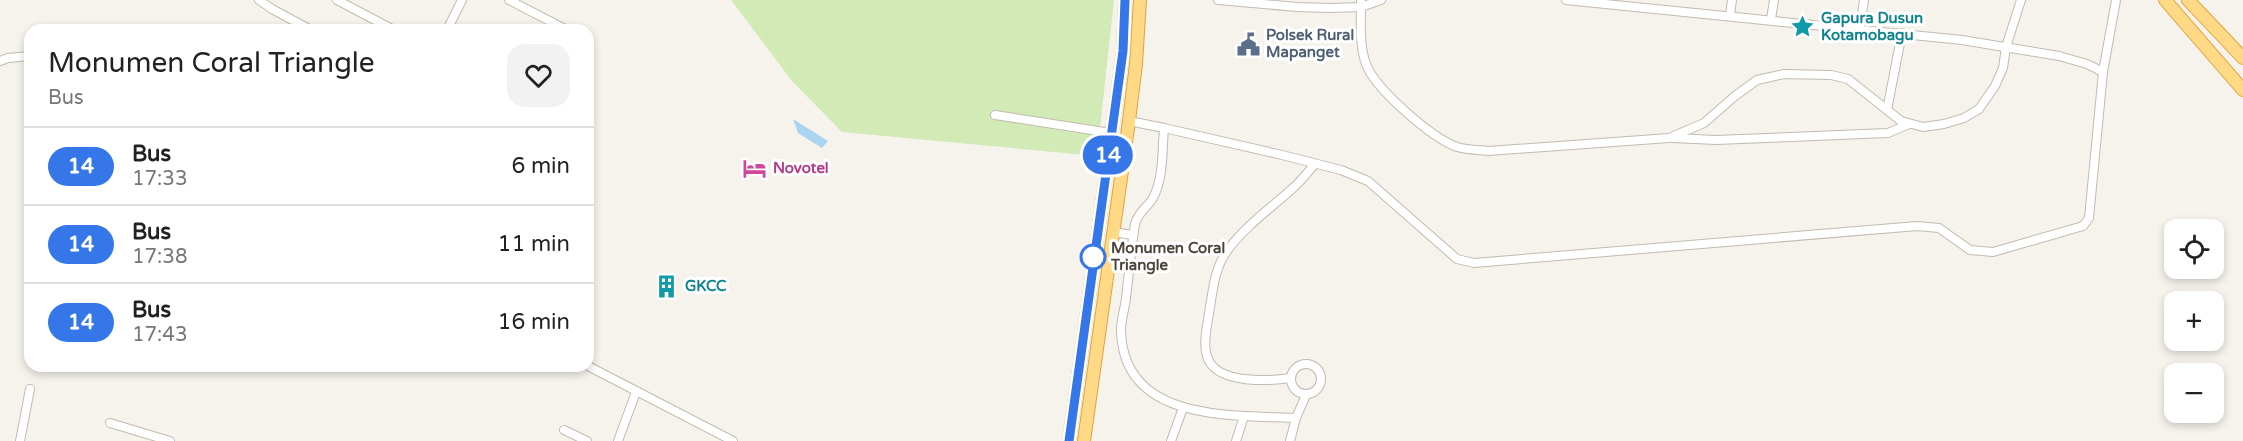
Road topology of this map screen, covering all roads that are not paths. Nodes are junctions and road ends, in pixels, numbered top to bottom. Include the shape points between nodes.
1 (259, 0) edge
2 (337, 0) edge
3 (462, 0) edge
4 (509, 0) edge
5 (1125, 0) edge
6 (1140, 0) edge
7 (1218, 0) edge
8 (1378, 0) edge
9 (1566, 0) edge
10 (1670, 0) edge
11 (1732, 0) edge
12 (1774, 0) edge
13 (1864, 0) edge
14 (2021, 0) edge
15 (2116, 0) edge
16 (2165, 0) edge
17 (2188, 0) edge
18 (1361, 4) edge
19 (1670, 9) junction
20 (1730, 15) junction
21 (1771, 19) junction
22 (300, 24) edge
23 (383, 24) edge
24 (450, 24) edge
25 (555, 24) edge
26 (1860, 28) junction
27 (1902, 33) junction
28 (2006, 47) junction
29 (24, 57) edge
30 (2243, 58) edge
31 (0, 61) edge
32 (2103, 72) junction
33 (2243, 90) edge
34 (1887, 110) junction
35 (995, 115) dead end
36 (1129, 121) junction
37 (1909, 124) junction
38 (1164, 128) junction
39 (1111, 133) junction
40 (1669, 138) junction
41 (1314, 165) junction
42 (1112, 232) junction
43 (1133, 235) junction
44 (594, 369) edge
45 (1290, 378) junction
46 (30, 389) dead end
47 (636, 392) junction
48 (1306, 395) junction
49 (1183, 408) junction
50 (1244, 416) junction
51 (1296, 418) junction
52 (110, 423) dead end
53 (564, 430) dead end
54 (20, 441) edge
55 (170, 441) edge
56 (587, 441) edge
57 (618, 441) edge
58 (733, 441) edge
59 (1069, 441) edge
60 (1084, 441) edge
61 (1171, 441) edge
62 (1236, 441) edge
63 (1290, 441) edge

1 - 22 street
2 - 23 street
3 - 24 street
4 - 25 street
5 - 39 highway via 1123,51
6 - 36 highway
7 - 18 street via 1297,8
8 - 18 street via 1369,6
9 - 19 street
10 - 19 street
11 - 20 street
12 - 21 street
13 - 26 street
14 - 28 street
15 - 32 street
16 - 33 highway
17 - 30 highway
18 - 40 street via 1366,64 1382,90 1428,129 1458,147 1488,151
19 - 20 street
20 - 21 street
21 - 26 street
26 - 27 street
27 - 28 street
27 - 34 street
28 - 32 street via 2059,56
28 - 37 street via 2000,76 1978,109 1944,124
29 - 31 street
32 - 41 street via 2089,218 2083,226 1993,252 1970,250 1939,228 1917,226 1474,263 1457,259 1368,181
34 - 37 street
34 - 40 street via 1848,79 1784,74 1757,80 1704,123
35 - 39 street
36 - 38 street
36 - 42 highway
37 - 40 street via 1888,133 1716,140
38 - 41 street
38 - 43 street via 1158,186 1152,200 1138,213
39 - 59 highway
41 - 45 street via 1227,251 1215,280 1207,327 1206,347 1215,369 1247,380
42 - 43 street
42 - 60 highway
43 - 49 street via 1121,328 1127,362 1146,388
44 - 47 street
45 - 48 street via 1295,390
45 - 48 street via 1303,364 1320,371 1321,384 1313,394
46 - 54 street
47 - 57 street
47 - 58 street
48 - 51 street
49 - 50 street
49 - 61 street
50 - 51 street
50 - 62 street
51 - 63 street
52 - 55 street
53 - 56 street

